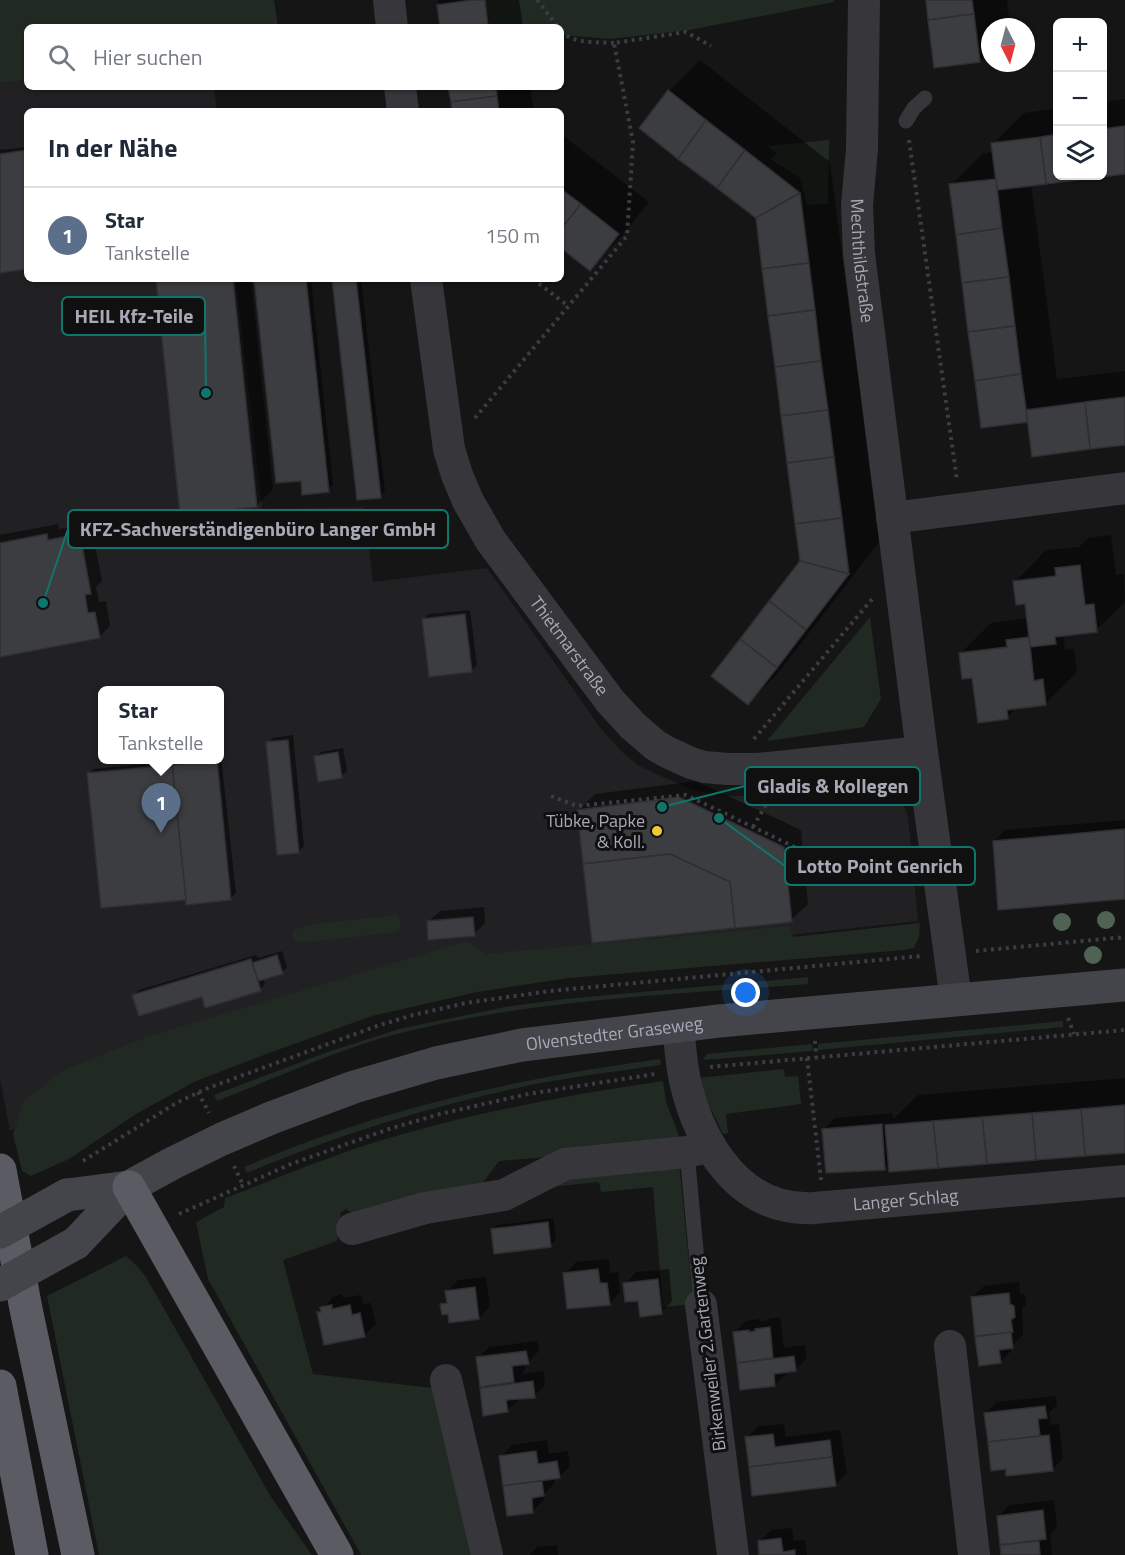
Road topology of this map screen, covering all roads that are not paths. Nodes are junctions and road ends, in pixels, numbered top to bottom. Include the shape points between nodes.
1 (389, 0) edge
2 (864, 0) edge
3 (392, 24) edge
4 (400, 90) edge
5 (925, 98) dead end
6 (403, 108) edge
7 (906, 121) dead end
8 (426, 282) edge
9 (1125, 488) edge
10 (892, 518) junction
11 (922, 752) junction
12 (1125, 985) edge
13 (957, 1000) junction
14 (678, 1026) junction
15 (699, 1149) junction
16 (0, 1170) edge
17 (1125, 1181) edge
18 (129, 1187) junction
19 (352, 1228) dead end
20 (0, 1232) edge
21 (0, 1285) edge
22 (701, 1305) joint
23 (950, 1346) dead end
24 (446, 1380) dead end
25 (0, 1386) edge
26 (32, 1555) edge
27 (78, 1555) edge
28 (337, 1555) edge
29 (487, 1555) edge
30 (733, 1555) edge
31 (974, 1555) edge

1 - 3 street
2 - 10 street, Mechthildstraße via 857,222
4 - 6 street
5 - 7 lane
8 - 11 street, Thietmarstraße via 449,449 468,501 490,541 539,608 621,714 644,736 667,752 704,767 728,769
9 - 10 street
10 - 11 street, Mechthildstraße
11 - 13 street, Mechthildstraße
12 - 13 main road, Olvenstedter Graseweg
13 - 14 main road, Olvenstedter Graseweg
14 - 15 street, Langer Schlag
14 - 18 main road, Olvenstedter Graseweg via 522,1045 390,1076 271,1118
15 - 17 street, Langer Schlag via 752,1193 797,1209
15 - 19 street via 565,1164 504,1195 424,1208
15 - 22 lane, Birkenweiler 2.Gartenweg
16 - 27 highway
18 - 20 main road, bridge via 67,1195
18 - 21 main road, bridge via 76,1243
18 - 28 highway
22 - 30 street, Birkenweiler 2.Gartenweg
23 - 31 street
24 - 29 street
25 - 26 highway

